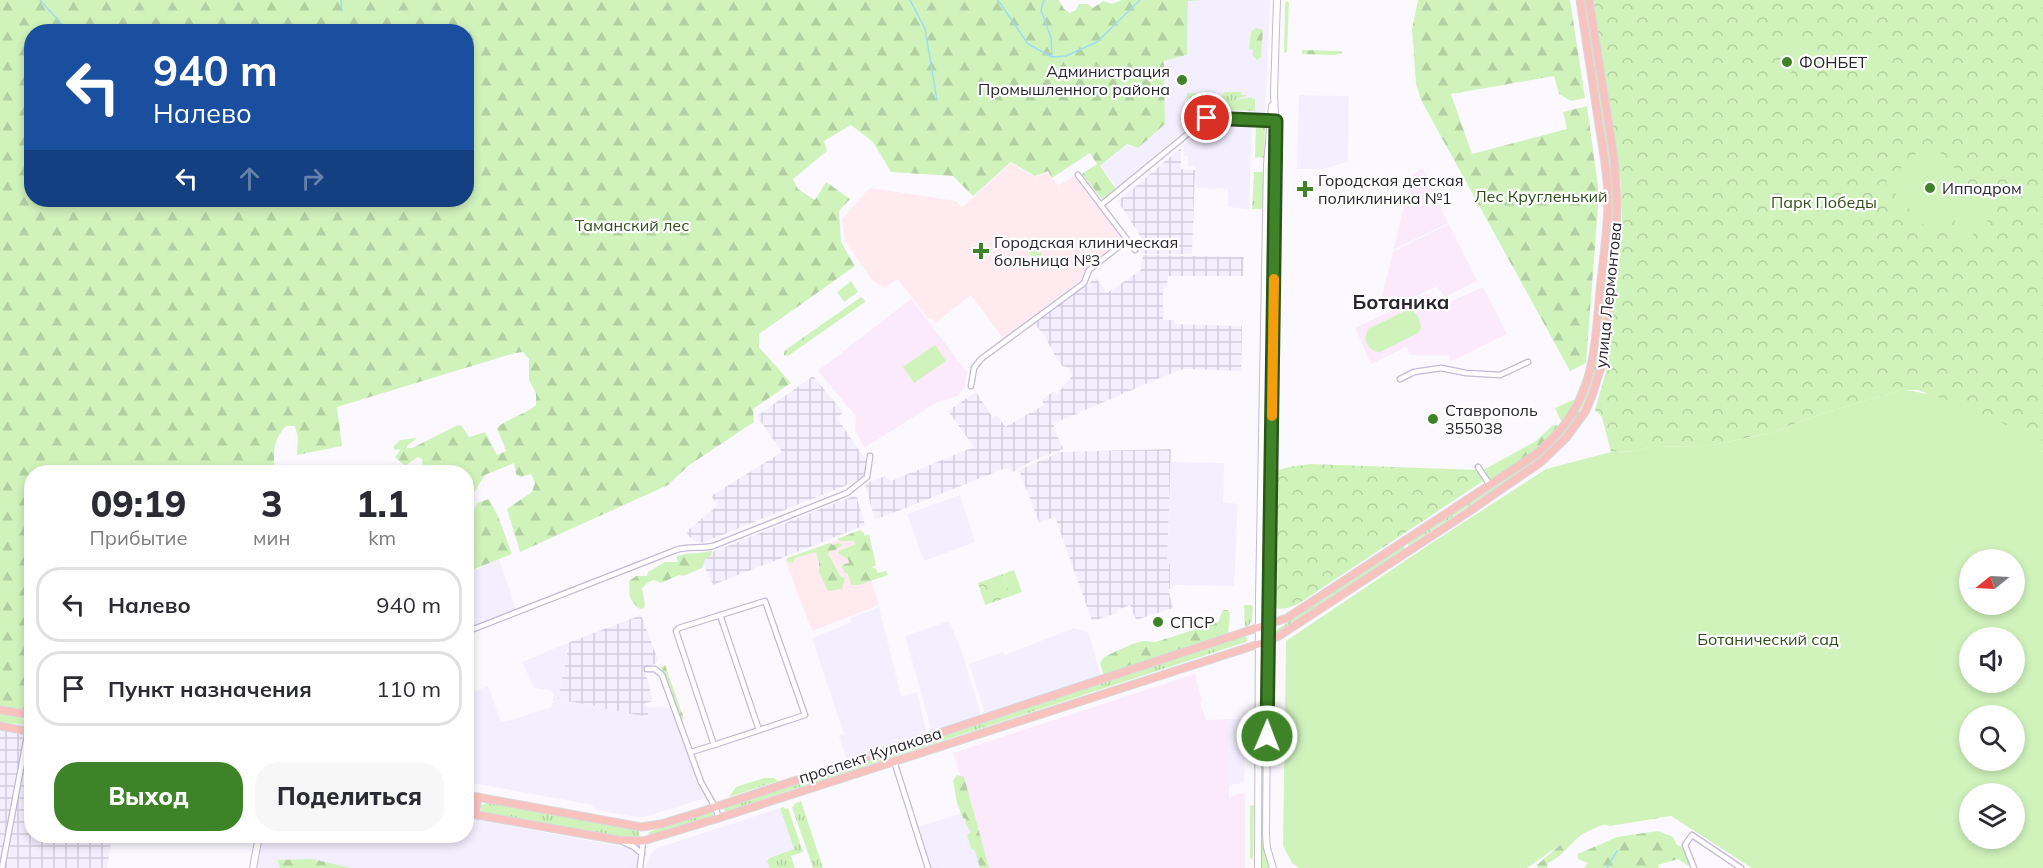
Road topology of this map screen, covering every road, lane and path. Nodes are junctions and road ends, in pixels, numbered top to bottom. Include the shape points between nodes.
1 (1277, 0) edge
2 (1580, 0) edge
3 (1589, 0) edge
4 (1273, 121) junction
5 (1078, 175) dead end
6 (1101, 205) junction
7 (1127, 240) junction
8 (1135, 250) dead end
9 (1528, 362) dead end
10 (1400, 379) dead end
11 (971, 386) dead end
12 (870, 456) dead end
13 (1478, 467) dead end
14 (1490, 486) junction
15 (1403, 542) junction
16 (1410, 551) junction
17 (720, 615) junction
18 (1268, 625) junction
19 (1258, 628) junction
20 (474, 629) edge
21 (1268, 640) junction
22 (1258, 643) junction
23 (647, 669) dead end
24 (0, 710) edge
25 (24, 714) edge
26 (0, 726) edge
27 (24, 730) edge
28 (759, 730) junction
29 (714, 745) junction
30 (691, 752) junction
31 (24, 760) edge
32 (894, 761) junction
33 (474, 796) edge
34 (478, 797) junction
35 (716, 807) junction
36 (475, 814) joint
37 (719, 818) junction
38 (643, 827) junction
39 (618, 840) junction
40 (258, 843) edge
41 (634, 847) junction
42 (642, 848) junction
43 (640, 866) edge
44 (2, 868) edge
45 (253, 868) edge
46 (928, 868) edge
47 (1258, 868) edge
48 (1273, 868) edge
49 (1694, 868) edge
50 (1741, 868) edge

1 - 4 main road
2 - 14 main road, улица Лермонтова via 1608,199 1593,360 1584,392 1559,432 1535,455
3 - 16 main road, улица Лермонтова via 1617,199 1616,239 1598,379 1585,412 1554,451
4 - 6 street via 1207,118
4 - 18 main road
4 - 19 main road
5 - 6 street
6 - 7 street
7 - 8 street
7 - 11 street via 1089,270 1084,283 977,363
9 - 10 street via 1500,375 1441,368 1414,372
12 - 20 street via 867,477 848,493 713,546 676,550
13 - 14 street
14 - 15 main road, улица Лермонтова
15 - 16 main road
15 - 18 main road, улица Лермонтова via 1296,614
16 - 21 main road, улица Лермонтова
17 - 28 street
17 - 28 street via 765,601 805,715
17 - 29 street via 676,631
18 - 19 main road, проспект Кулакова
18 - 21 main road
19 - 22 main road
19 - 35 main road, проспект Кулакова
21 - 22 main road, проспект Кулакова
21 - 48 main road via 1266,835
22 - 32 main road, проспект Кулакова
22 - 47 main road
23 - 30 street via 662,675
24 - 25 main road
26 - 27 main road
28 - 29 street
29 - 30 street
30 - 35 street via 701,782
31 - 44 street
32 - 37 main road, проспект Кулакова
32 - 46 street
33 - 34 main road, проспект Кулакова
34 - 36 main road
34 - 38 main road, проспект Кулакова
35 - 37 street
35 - 38 main road, проспект Кулакова
36 - 39 main road, проспект Кулакова
37 - 42 main road, проспект Кулакова via 651,839
38 - 42 main road
39 - 41 street
39 - 42 main road, проспект Кулакова
40 - 45 main road
41 - 42 street
41 - 43 street
42 - 43 street
49 - 50 street via 1685,845 1692,835

